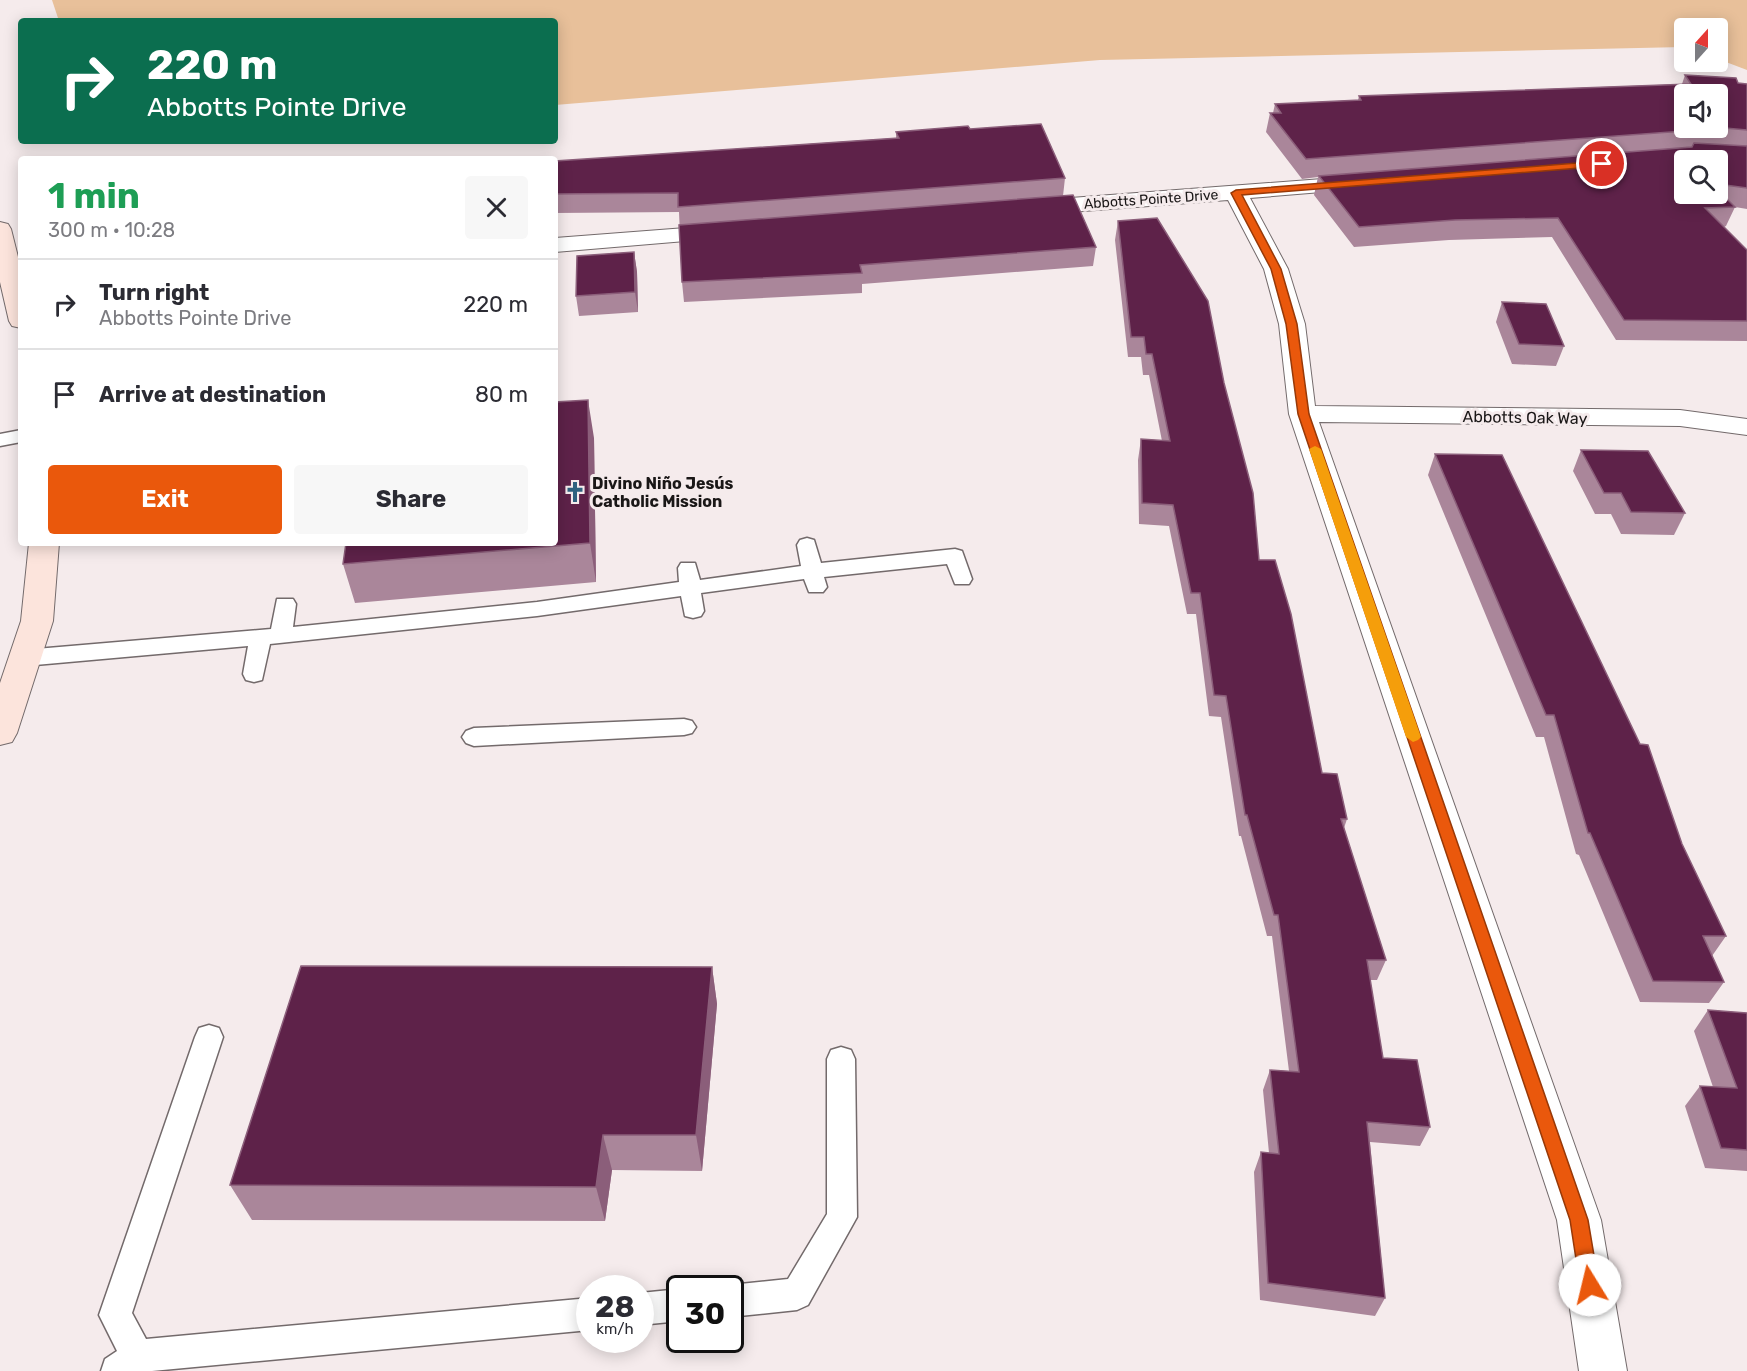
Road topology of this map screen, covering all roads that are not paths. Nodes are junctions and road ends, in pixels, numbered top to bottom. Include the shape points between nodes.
1 (1388, 181) edge
2 (1236, 193) junction
3 (1009, 210) edge
4 (0, 229) edge
5 (746, 230) edge
6 (558, 245) edge
7 (18, 308) edge
8 (1303, 414) junction
9 (1747, 427) edge
10 (18, 437) edge
11 (0, 440) edge
12 (807, 544) dead end
13 (44, 546) edge
14 (689, 577) junction
15 (815, 579) junction
16 (962, 579) dead end
17 (285, 604) dead end
18 (693, 611) dead end
19 (271, 637) junction
20 (24, 658) junction
21 (254, 674) dead end
22 (684, 727) dead end
23 (0, 733) edge
24 (474, 737) dead end
25 (209, 1037) dead end
26 (841, 1059) dead end
27 (744, 1299) edge
28 (576, 1316) edge
29 (127, 1364) edge
30 (1603, 1371) edge

1 - 2 street, Abbotts Pointe Drive
2 - 3 street, Abbotts Pointe Drive
2 - 8 street via 1276,269 1292,324
4 - 7 main road
5 - 6 street
8 - 9 street, Abbotts Oak Way via 1680,418
8 - 30 street via 1579,1220
10 - 11 lane
12 - 15 lane
13 - 20 main road via 37,621
14 - 15 lane
14 - 18 lane
14 - 19 lane via 537,609
15 - 16 lane via 955,556
17 - 19 lane
19 - 20 lane
19 - 21 lane
20 - 23 main road
22 - 24 lane
25 - 29 lane via 115,1315
26 - 27 lane via 842,1216 797,1294
28 - 29 lane

